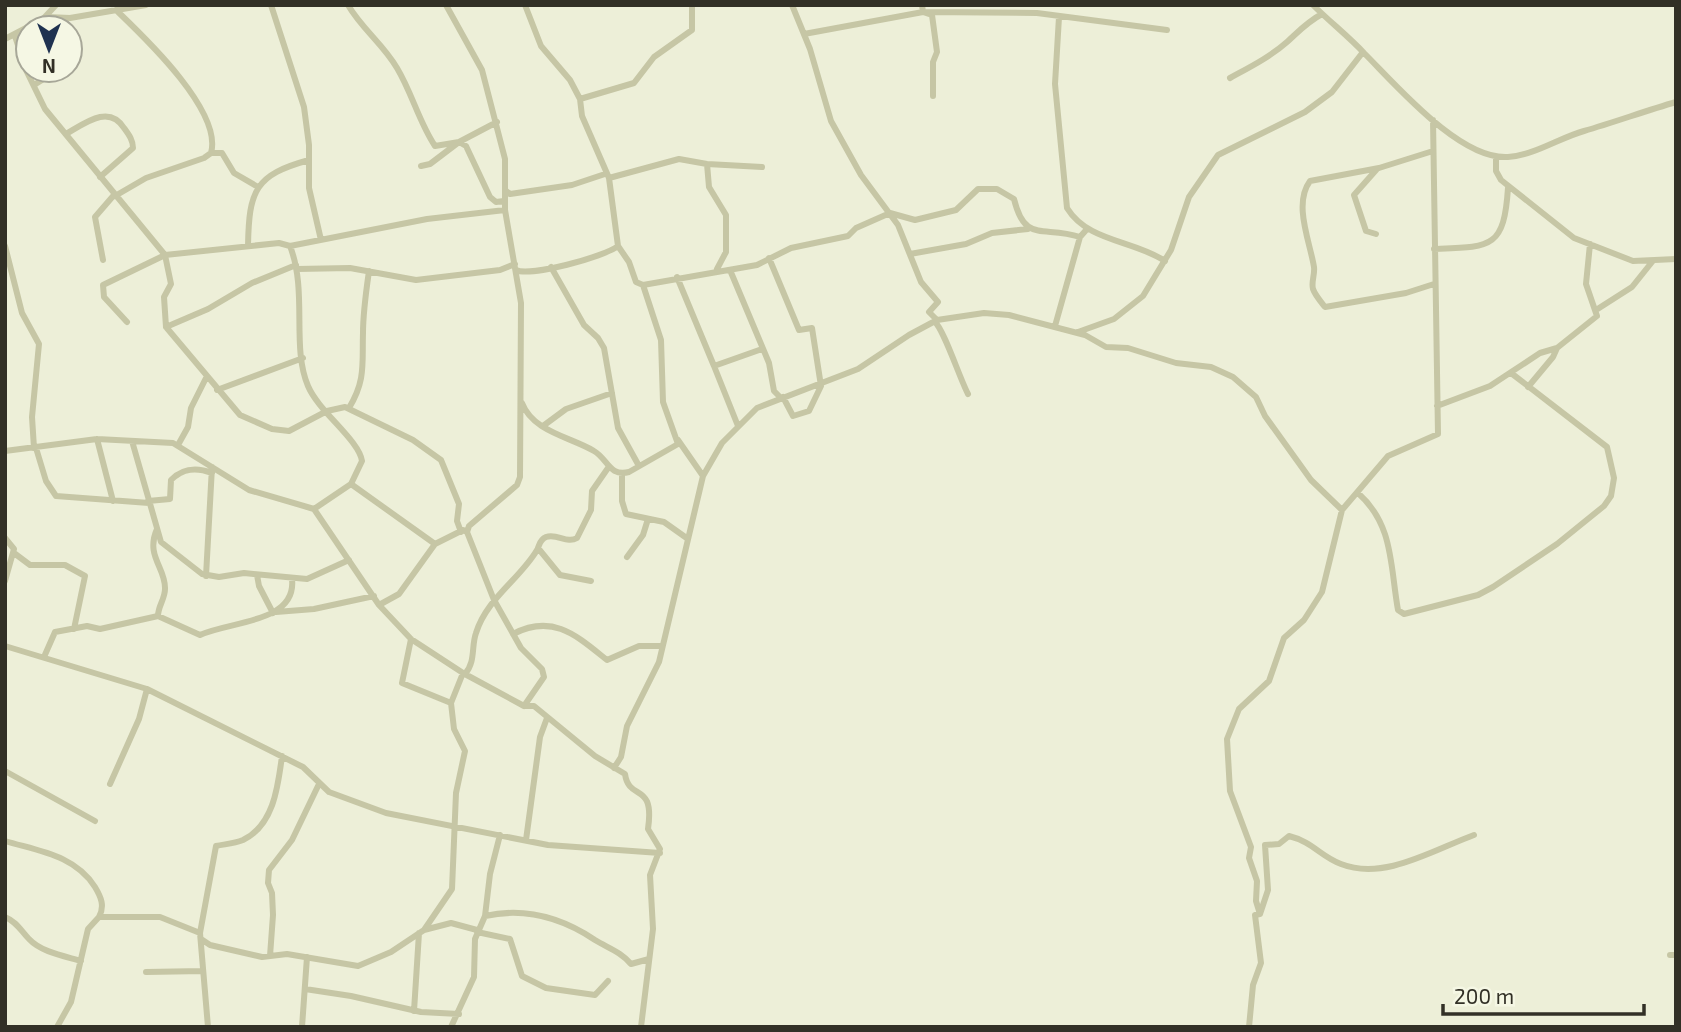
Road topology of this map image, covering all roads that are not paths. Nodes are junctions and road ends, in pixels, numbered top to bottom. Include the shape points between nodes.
1 (146, 5) edge
2 (271, 5) edge
3 (348, 5) edge
4 (525, 5) edge
5 (692, 5) edge
6 (792, 5) edge
7 (1313, 5) edge
8 (449, 6) edge
9 (922, 9) edge
10 (116, 10) junction
11 (1322, 14) junction
12 (84, 16) edge
13 (1059, 17) junction
14 (1167, 30) dead end
15 (804, 34) junction
16 (1363, 51) junction
17 (1230, 78) dead end
18 (34, 85) edge
19 (933, 96) dead end
20 (580, 99) junction
21 (1676, 102) edge
22 (1433, 120) junction
23 (497, 122) junction
24 (66, 134) junction
25 (459, 142) junction
26 (1433, 151) junction
27 (211, 153) junction
28 (1496, 157) junction
29 (309, 160) junction
30 (707, 164) junction
31 (421, 166) dead end
32 (762, 167) dead end
33 (1379, 168) junction
34 (607, 176) junction
35 (100, 177) junction
36 (258, 187) junction
37 (1508, 188) junction
38 (506, 191) junction
39 (115, 196) junction
40 (504, 201) junction
41 (505, 210) junction
42 (890, 213) junction
43 (1028, 229) junction
44 (1087, 229) junction
45 (1376, 234) dead end
46 (1080, 237) junction
47 (321, 240) junction
48 (1590, 244) junction
49 (5, 246) edge
50 (248, 246) junction
51 (290, 246) junction
52 (618, 246) junction
53 (1434, 249) junction
54 (910, 254) junction
55 (165, 255) junction
56 (769, 258) junction
57 (1676, 259) edge
58 (103, 260) dead end
59 (1165, 261) junction
60 (1652, 262) junction
61 (297, 267) junction
62 (515, 267) junction
63 (551, 267) junction
64 (717, 269) junction
65 (730, 270) junction
66 (369, 271) junction
67 (677, 277) junction
68 (1434, 284) junction
69 (643, 285) junction
70 (1596, 310) junction
71 (936, 321) junction
72 (127, 322) dead end
73 (1055, 326) junction
74 (166, 327) junction
75 (1077, 333) junction
76 (1557, 348) junction
77 (762, 349) junction
78 (303, 358) junction
79 (713, 366) junction
80 (1511, 373) junction
81 (206, 378) junction
82 (821, 386) junction
83 (1528, 387) junction
84 (217, 390) junction
85 (612, 393) junction
86 (968, 394) dead end
87 (782, 398) junction
88 (520, 399) junction
89 (1437, 406) junction
90 (349, 408) junction
91 (323, 413) junction
92 (543, 426) junction
93 (738, 426) junction
94 (97, 439) junction
95 (678, 440) junction
96 (132, 441) junction
97 (178, 445) junction
98 (35, 448) junction
99 (5, 451) edge
100 (639, 466) junction
101 (608, 468) junction
102 (212, 470) junction
103 (622, 474) junction
104 (703, 476) junction
105 (351, 484) junction
106 (1358, 493) junction
107 (113, 501) junction
108 (149, 502) junction
109 (314, 509) junction
110 (1342, 510) junction
111 (648, 519) junction
112 (157, 528) junction
113 (464, 532) junction
114 (5, 538) edge
115 (688, 540) junction
116 (435, 544) junction
117 (538, 548) junction
118 (14, 553) junction
119 (627, 556) dead end
120 (349, 560) junction
121 (257, 575) junction
122 (206, 576) junction
123 (292, 579) junction
124 (5, 581) edge
125 (591, 581) dead end
126 (374, 596) junction
127 (494, 600) junction
128 (379, 605) junction
129 (274, 612) junction
130 (158, 616) junction
131 (74, 629) junction
132 (513, 634) junction
133 (411, 639) junction
134 (5, 646) edge
135 (662, 646) junction
136 (44, 657) junction
137 (464, 674) junction
138 (148, 689) junction
139 (451, 703) junction
140 (524, 706) junction
141 (547, 718) junction
142 (282, 756) junction
143 (614, 768) junction
144 (5, 771) edge
145 (110, 784) dead end
146 (318, 786) junction
147 (95, 821) dead end
148 (456, 826) junction
149 (500, 835) junction
150 (1474, 835) dead end
151 (526, 840) junction
152 (5, 841) edge
153 (660, 853) junction
154 (1260, 914) junction
155 (485, 916) junction
156 (5, 917) edge
157 (99, 917) junction
158 (422, 931) junction
159 (477, 931) junction
160 (200, 936) junction
161 (270, 956) junction
162 (307, 957) junction
163 (649, 959) junction
164 (80, 961) junction
165 (203, 971) junction
166 (146, 972) dead end
167 (608, 981) dead end
168 (305, 989) junction
169 (414, 1011) junction
170 (459, 1014) junction
171 (57, 1027) edge
172 (208, 1027) edge
173 (302, 1027) edge
174 (452, 1027) edge
175 (641, 1027) edge
176 (1249, 1027) edge

1 - 10 street
2 - 29 street via 303,107
3 - 25 street via 397,67 433,145
4 - 20 street via 541,46
5 - 20 street via 692,30 654,57 634,83
6 - 15 street
7 - 11 street
8 - 23 street via 482,70
9 - 13 street
9 - 15 street
9 - 19 street via 932,15 937,52
10 - 12 street
10 - 27 street via 176,70 204,117 213,144
11 - 16 street
11 - 17 street via 1264,59
13 - 14 street
13 - 44 street via 1055,84 1067,204
15 - 42 street via 831,121 861,175
16 - 22 street
16 - 59 street via 1332,92 1305,113 1218,155 1189,197
18 - 24 street via 45,109
20 - 34 street via 582,116
21 - 28 street via 1521,155
22 - 26 street
22 - 28 street via 1457,139
23 - 25 street
23 - 38 street
24 - 35 street
24 - 35 street via 99,116 122,124 133,148
25 - 31 street
25 - 40 street via 466,146 489,197
26 - 33 street
26 - 53 street
27 - 36 street via 222,153 234,173
27 - 39 street via 146,178
28 - 37 street via 1496,171
29 - 36 street via 274,173
29 - 47 street via 310,194
30 - 32 street
30 - 34 street via 679,159
30 - 64 street via 709,187 726,215 726,252
33 - 45 street via 1354,195 1366,231
33 - 68 street via 1307,185 1305,234 1314,268 1314,291 1325,307 1331,308
34 - 38 street via 572,185
34 - 52 street
35 - 39 street
36 - 50 street via 248,216
37 - 48 street via 1566,234
37 - 53 street via 1505,225 1492,239 1478,247
38 - 40 street
39 - 55 street
39 - 58 street via 94,221
40 - 41 street
41 - 47 street via 427,219
41 - 62 street
42 - 43 street via 915,220 956,210 973,191 991,188 1014,199 1019,219
42 - 54 street
42 - 56 street via 848,236 791,248
43 - 46 street
43 - 54 street via 992,233 966,244
44 - 46 street
44 - 59 street via 1148,250
46 - 73 street
47 - 51 street
48 - 60 street via 1633,261
48 - 70 street via 1586,284
49 - 98 street via 27,327 39,344 32,417
50 - 51 street
50 - 55 street
51 - 61 street
52 - 63 street via 598,257
52 - 69 street via 636,282
53 - 68 street
54 - 71 street via 921,282 937,302 929,312
55 - 72 street via 102,287 107,301
55 - 74 street via 171,284 164,297
56 - 65 street
56 - 82 street via 797,328 812,328
57 - 60 street
59 - 75 street via 1136,303 1114,319
60 - 70 street via 1632,288
61 - 66 street
61 - 74 street via 234,292
61 - 78 street
62 - 63 street via 520,272
62 - 66 street via 416,280
62 - 88 street via 521,303
63 - 85 street via 583,325 600,341
64 - 65 street
64 - 67 street
65 - 77 street
66 - 90 street via 363,375
67 - 69 street
67 - 79 street
68 - 89 street
69 - 95 street via 661,340 663,402
70 - 76 street via 1596,318
71 - 73 street via 998,313
71 - 82 street
71 - 86 street
73 - 75 street
74 - 81 street
75 - 110 street via 1106,347 1211,367 1242,382 1316,487
76 - 80 street via 1540,353
76 - 83 street
77 - 79 street
77 - 87 street via 774,391
78 - 84 street
78 - 91 street via 307,384
79 - 93 street
80 - 83 street
80 - 89 street
81 - 84 street
81 - 97 street
82 - 87 street
82 - 87 street via 809,411 801,415 793,416
83 - 106 street via 1607,447 1613,490 1604,506 1507,579 1478,595 1404,614 1398,610 1387,533 1371,504
84 - 91 street via 240,415 272,429 289,431
85 - 92 street via 566,409
85 - 100 street via 618,428
87 - 93 street via 757,408
88 - 92 street via 525,412
88 - 113 street via 517,485
89 - 106 street via 1436,437 1388,456
90 - 91 street
90 - 113 street via 438,457 459,504 457,521
91 - 105 street via 361,456
92 - 101 street via 594,451
93 - 104 street via 713,454
94 - 96 street
94 - 98 street
94 - 107 street
95 - 100 street via 677,446
95 - 104 street
96 - 97 street
96 - 108 street
97 - 102 street
98 - 99 street
98 - 107 street via 52,494
100 - 103 street
101 - 103 street
101 - 117 street via 592,491 591,510 577,538 548,536
102 - 108 street via 187,470 171,480 171,498
102 - 109 street via 249,490
102 - 122 street
103 - 111 street via 626,514
104 - 115 street
105 - 109 street
105 - 116 street
106 - 110 street
107 - 108 street
108 - 112 street
109 - 120 street
110 - 154 street via 1322,592 1304,620 1284,638 1269,681 1239,709 1227,739 1230,791 1251,848
111 - 115 street via 668,524
111 - 119 street via 643,535
112 - 122 street via 161,542
112 - 130 street via 153,556 165,591
113 - 116 street
113 - 127 street
114 - 118 street via 14,545
115 - 135 street
116 - 128 street via 395,599
117 - 125 street via 556,573
117 - 127 street
118 - 124 street
118 - 131 street via 30,565 65,565 85,576
120 - 123 street via 315,576
120 - 126 street
121 - 122 street
121 - 123 street
121 - 129 street
123 - 129 street via 289,601
126 - 128 street
126 - 129 street
127 - 132 street
127 - 137 street via 476,632 476,649
128 - 133 street
129 - 130 street via 200,635
130 - 131 street via 100,629 87,625
131 - 136 street via 56,631
132 - 135 street via 555,625 584,640 607,660 639,646
132 - 140 street via 544,674
133 - 137 street
133 - 139 street via 402,682
134 - 136 street
135 - 143 street via 648,688 626,726 621,757
136 - 138 street
137 - 139 street
137 - 140 street
138 - 142 street
138 - 145 street
139 - 148 street via 454,729 465,749 458,778
140 - 141 street via 531,705
141 - 143 street
141 - 151 street via 540,737
142 - 146 street via 308,771
142 - 160 street via 276,796 256,831 234,843 216,846
143 - 153 street via 647,799 652,814 648,829
144 - 147 street
146 - 148 street via 386,813
146 - 161 street via 292,840 269,870
148 - 149 street
148 - 158 street via 452,889
149 - 151 street
149 - 155 street
150 - 154 street via 1384,870 1359,871 1337,863 1308,841 1289,836 1279,844 1265,845 1268,890
151 - 153 street
152 - 157 street via 78,866 100,894
153 - 163 street via 650,875 654,912
154 - 176 street via 1255,915 1261,969 1253,985
155 - 159 street
155 - 163 street via 512,911 535,914 583,930 631,964
156 - 164 street via 30,941
157 - 160 street via 160,917
157 - 164 street via 88,929
158 - 159 street via 451,923
158 - 162 street via 391,952 358,966
158 - 169 street
159 - 167 street via 510,939 522,976 546,988 595,995
159 - 170 street via 474,977
160 - 161 street via 218,947
160 - 165 street
161 - 162 street
162 - 168 street
163 - 175 street
164 - 171 street via 68,1010
165 - 166 street
165 - 172 street
168 - 169 street
168 - 173 street
169 - 170 street
170 - 174 street

